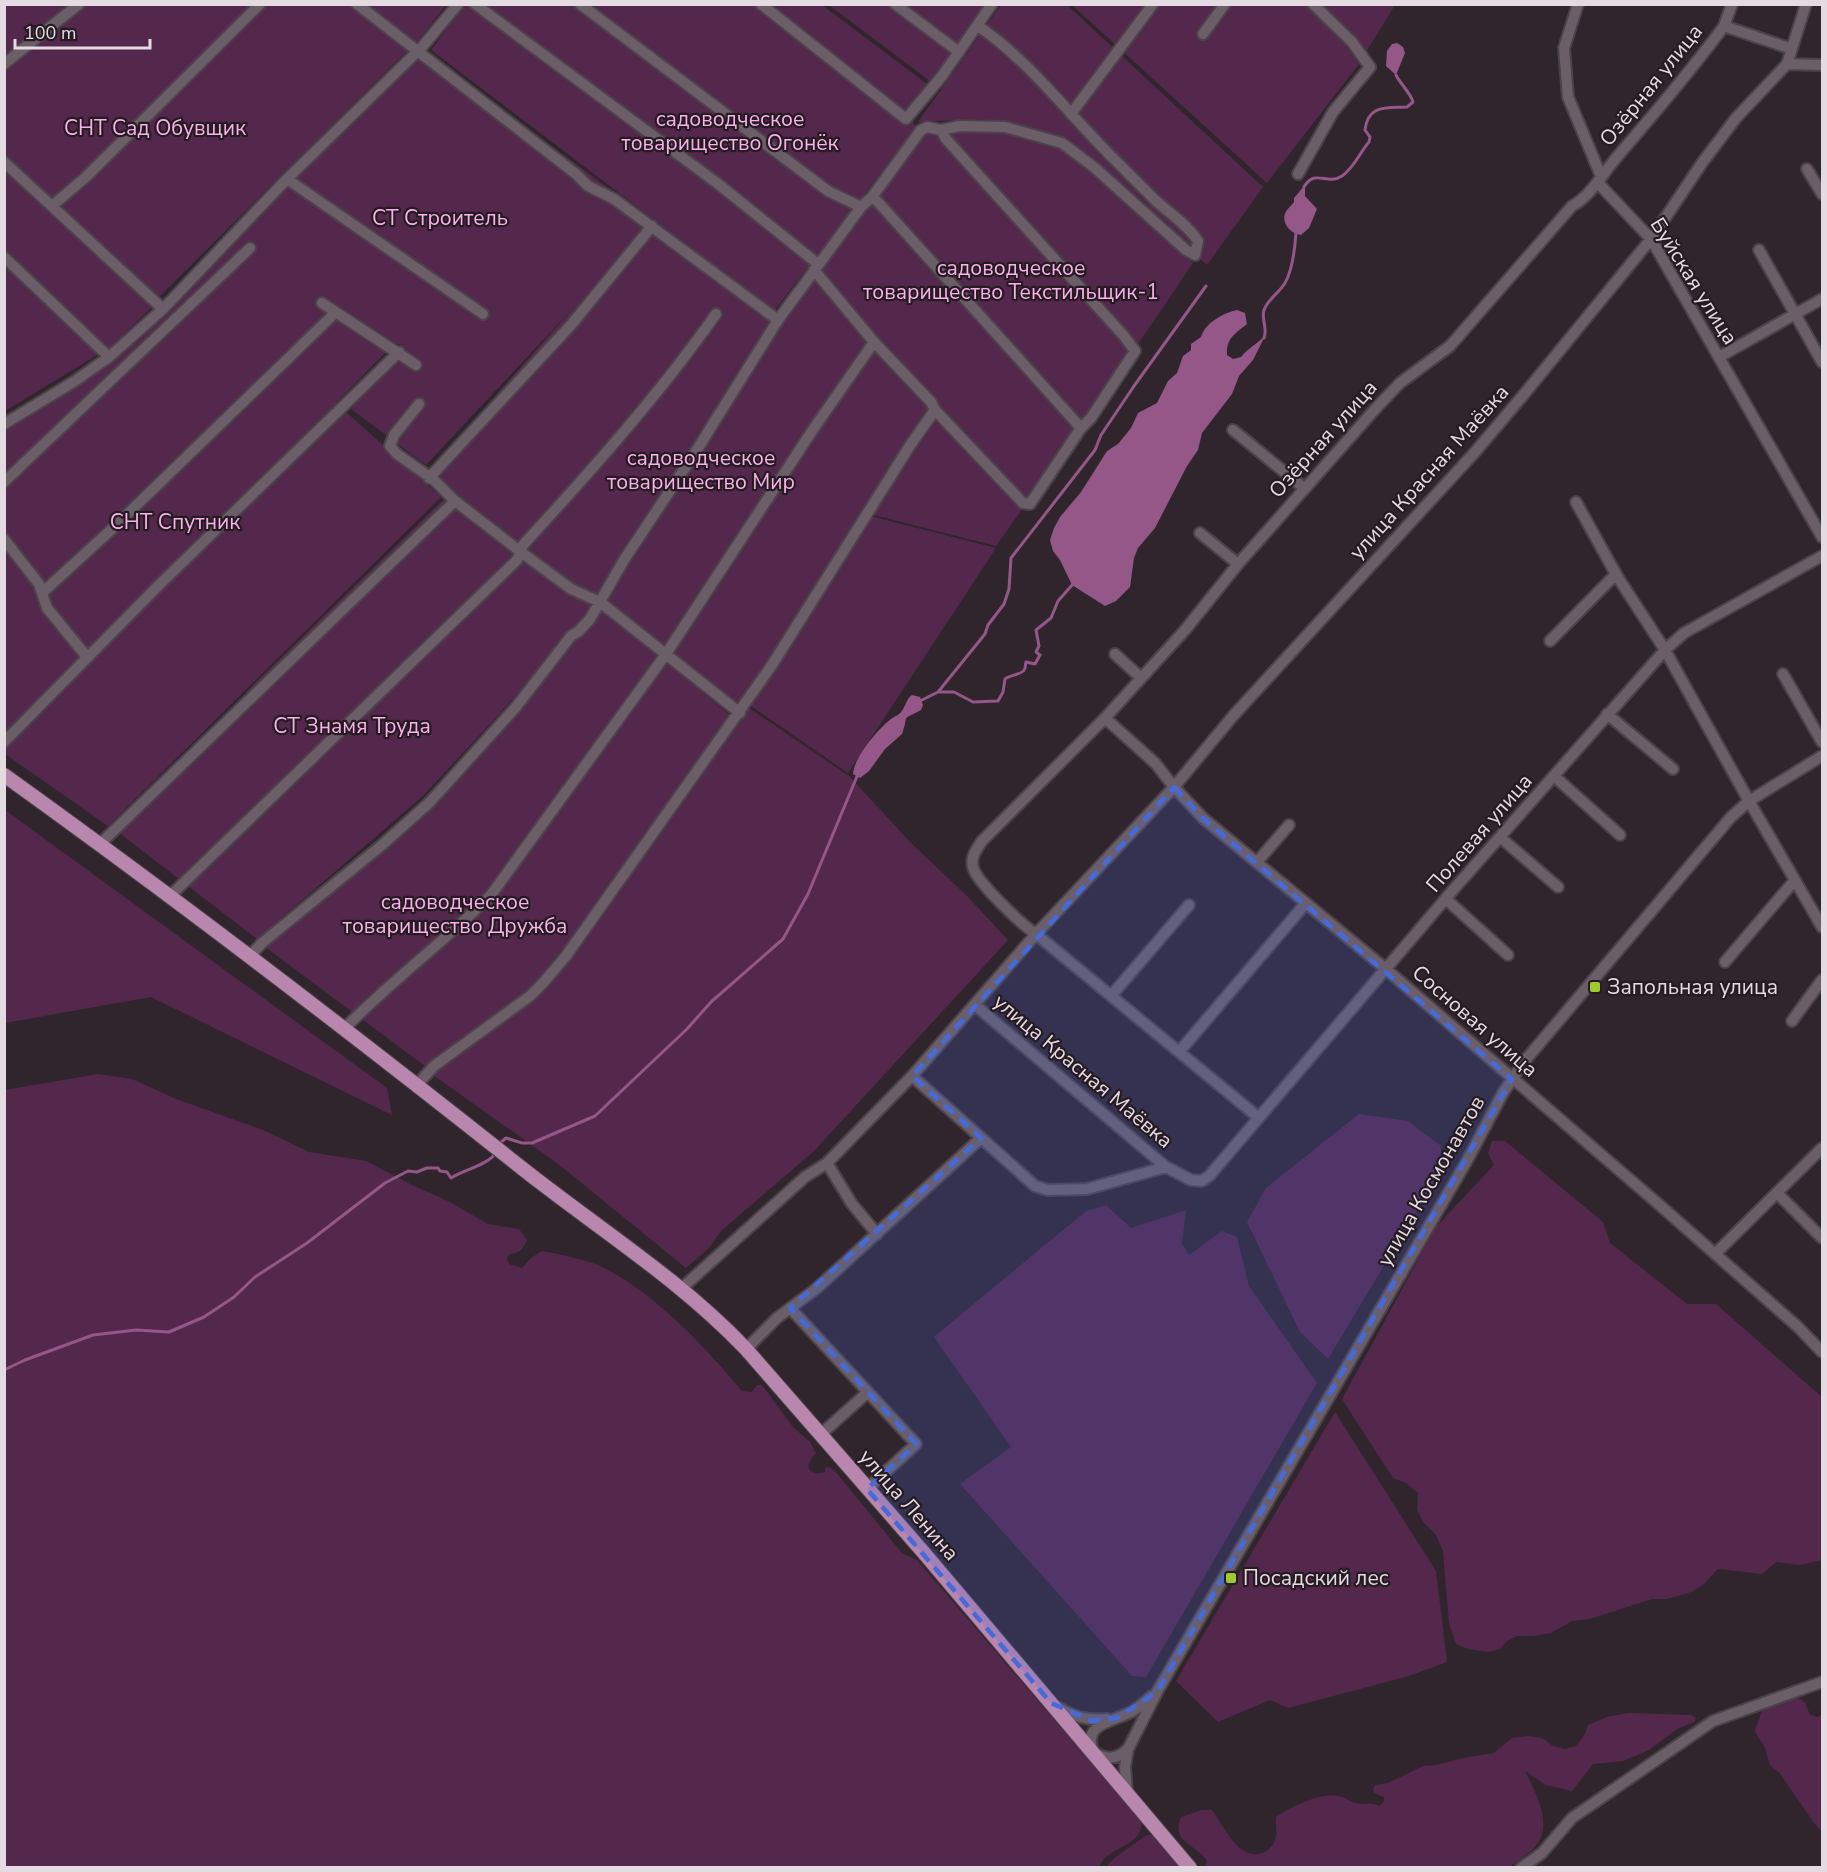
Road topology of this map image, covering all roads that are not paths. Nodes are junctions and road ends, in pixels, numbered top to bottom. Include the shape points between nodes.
1 (79, 4) edge
2 (260, 4) edge
3 (357, 4) edge
4 (458, 4) edge
5 (475, 4) edge
6 (580, 4) edge
7 (761, 4) edge
8 (895, 4) edge
9 (992, 4) edge
10 (1153, 4) edge
11 (1225, 4) edge
12 (1313, 4) edge
13 (1578, 4) edge
14 (1732, 4) edge
15 (1806, 4) edge
16 (978, 26) junction
17 (1724, 26) junction
18 (1203, 34) dead end
19 (1792, 49) junction
20 (418, 51) junction
21 (959, 52) junction
22 (4, 64) edge
23 (1787, 64) junction
24 (1822, 65) edge
25 (1071, 114) junction
26 (941, 130) junction
27 (4, 162) edge
28 (1807, 169) dead end
29 (1298, 174) dead end
30 (1601, 176) junction
31 (287, 179) junction
32 (1822, 194) edge
33 (872, 197) junction
34 (52, 206) junction
35 (861, 207) junction
36 (651, 226) junction
37 (1651, 239) junction
38 (250, 248) dead end
39 (1759, 250) dead end
40 (4, 257) edge
41 (816, 267) junction
42 (1822, 299) edge
43 (321, 303) dead end
44 (163, 309) junction
45 (335, 313) junction
46 (483, 314) dead end
47 (716, 314) dead end
48 (1796, 314) junction
49 (778, 320) junction
50 (874, 342) junction
51 (399, 352) junction
52 (109, 357) junction
53 (1719, 357) junction
54 (1822, 362) edge
55 (416, 365) dead end
56 (419, 404) dead end
57 (935, 410) junction
58 (4, 424) edge
59 (1081, 428) junction
60 (1233, 430) dead end
61 (429, 478) junction
62 (4, 482) edge
63 (1304, 488) junction
64 (455, 501) junction
65 (1576, 502) dead end
66 (1200, 532) dead end
67 (1822, 537) edge
68 (4, 539) edge
69 (521, 552) junction
70 (1822, 556) edge
71 (1238, 564) junction
72 (1616, 574) junction
73 (43, 592) junction
74 (600, 602) junction
75 (1550, 640) dead end
76 (1665, 650) junction
77 (666, 654) junction
78 (1115, 654) dead end
79 (87, 657) junction
80 (1783, 674) dead end
81 (1141, 678) junction
82 (740, 713) junction
83 (1607, 714) junction
84 (1105, 718) junction
85 (4, 742) edge
86 (1822, 742) edge
87 (1822, 756) edge
88 (1672, 769) dead end
89 (4, 775) edge
90 (1554, 776) junction
91 (1174, 788) junction
92 (1749, 801) junction
93 (1289, 825) dead end
94 (1620, 834) dead end
95 (1501, 838) junction
96 (100, 844) junction
97 (1257, 862) junction
98 (1795, 880) junction
99 (1558, 887) dead end
100 (170, 896) junction
101 (1447, 900) junction
102 (1306, 903) junction
103 (1189, 905) dead end
104 (1822, 927) edge
105 (1036, 934) junction
106 (1508, 955) dead end
107 (250, 956) junction
108 (1725, 962) dead end
109 (1387, 970) junction
110 (1822, 980) edge
111 (1112, 996) junction
112 (975, 1005) junction
113 (1792, 1021) dead end
114 (344, 1029) junction
115 (1179, 1052) junction
116 (912, 1076) junction
117 (1512, 1079) junction
118 (417, 1085) junction
119 (1258, 1117) junction
120 (981, 1138) junction
121 (1822, 1148) edge
122 (827, 1163) junction
123 (1166, 1167) junction
124 (1202, 1181) joint
125 (1777, 1193) junction
126 (877, 1234) junction
127 (1822, 1238) edge
128 (1716, 1253) junction
129 (681, 1288) junction
130 (790, 1308) junction
131 (746, 1349) junction
132 (1822, 1352) edge
133 (868, 1392) junction
134 (820, 1435) junction
135 (867, 1489) junction
136 (1822, 1682) edge
137 (1157, 1692) junction
138 (1051, 1703) junction
139 (1117, 1719) junction
140 (1128, 1749) junction
141 (1093, 1752) junction
142 (1127, 1793) junction
143 (1190, 1868) edge
144 (1521, 1868) edge

1 - 22 street
2 - 34 street
3 - 20 street
4 - 20 street
5 - 41 street via 717,183
6 - 35 street via 828,191
7 - 21 street via 906,120
8 - 21 street
9 - 16 street
10 - 25 street
11 - 18 street
12 - 29 street via 1352,42 1370,67 1333,112
13 - 30 street, Буйская улица via 1564,48 1566,84
14 - 17 street
15 - 19 street, улица Красная Маёвка
16 - 21 street
16 - 25 street via 998,40
17 - 19 street, Озёрная улица
17 - 30 street, Озёрная улица
19 - 23 street, улица Красная Маёвка
20 - 31 street
20 - 36 street via 588,186
23 - 24 street
23 - 37 street, улица Красная Маёвка via 1736,118
25 - 26 street via 1193,233 1198,241 1195,255 1062,143 1005,127 959,126
26 - 33 street via 921,130
26 - 59 street via 1135,351
27 - 34 street
28 - 32 street
30 - 37 street, Буйская улица via 1599,184
30 - 63 street, Озёрная улица via 1583,201 1572,206 1450,346 1400,383
31 - 44 street
31 - 46 street
33 - 35 street
33 - 59 street
34 - 44 street
35 - 41 street
36 - 49 street
36 - 61 street via 572,325
37 - 53 street, Буйская улица
37 - 91 street, улица Красная Маёвка via 1476,451 1233,716
38 - 62 street
39 - 48 street
40 - 52 street
41 - 49 street
41 - 50 street
42 - 48 street
43 - 45 street
44 - 52 street
45 - 51 street
45 - 73 street
47 - 69 street via 603,459 523,545
48 - 53 street
48 - 54 street
49 - 74 street
50 - 57 street
50 - 77 street
51 - 55 street
51 - 79 street
52 - 58 street
53 - 67 street, Буйская улица
56 - 61 street via 390,446
57 - 59 street via 1027,505
57 - 82 street
60 - 63 street
61 - 64 street
63 - 71 street, Озёрная улица
64 - 69 street
64 - 96 street
65 - 72 street
66 - 71 street
68 - 73 street
69 - 74 street via 571,590
69 - 100 street via 458,619
70 - 76 street, Полевая улица via 1684,633
71 - 81 street, Озёрная улица
72 - 75 street
72 - 76 street
73 - 79 street via 47,608
74 - 77 street
74 - 107 street via 516,707 430,802
76 - 83 street, Полевая улица
76 - 92 street
77 - 82 street
77 - 114 street via 491,895
78 - 81 street
79 - 85 street
80 - 86 street
81 - 84 street, Озёрная улица
82 - 118 street via 543,983 434,1066
83 - 88 street
83 - 90 street, Полевая улица
84 - 91 street, Сосновая улица via 1155,763
84 - 105 street, Озёрная улица via 973,854 973,869 980,880
87 - 92 street, улица Космонавтов
89 - 96 main road, улица Ленина
90 - 94 street
90 - 95 street, Полевая улица
91 - 97 street, Сосновая улица via 1203,818
91 - 105 street, улица Красная Маёвка
92 - 98 street
92 - 117 street, улица Космонавтов via 1731,817
93 - 97 street
95 - 99 street
95 - 101 street, Полевая улица
96 - 100 main road, улица Ленина
97 - 102 street, Сосновая улица
98 - 104 street
98 - 108 street
100 - 107 main road, улица Ленина
101 - 106 street
101 - 109 street, Полевая улица
102 - 109 street, Сосновая улица
102 - 115 street
103 - 111 street
105 - 111 street
105 - 112 street, улица Красная Маёвка
107 - 114 main road, улица Ленина
109 - 117 street, Сосновая улица
109 - 119 street, Полевая улица
110 - 113 street
111 - 115 street
112 - 116 street, улица Красная Маёвка
112 - 123 street, улица Красная Маёвка
114 - 118 main road, улица Ленина
115 - 119 street
116 - 120 street, улица Красная Маёвка
116 - 122 street, улица Красная Маёвка
117 - 128 street, Сосновая улица
117 - 137 street, улица Космонавтов
118 - 129 main road, улица Ленина
119 - 124 street, Полевая улица via 1224,1161
120 - 123 street, улица Красная Маёвка via 1035,1186 1047,1190 1087,1189
120 - 126 street
121 - 125 street
122 - 126 street via 852,1204
122 - 129 street, улица Красная Маёвка via 805,1177
123 - 124 street, улица Красная Маёвка via 1191,1180
125 - 127 street
125 - 128 street
126 - 130 street
128 - 132 street, Сосновая улица
129 - 131 main road, улица Ленина
130 - 131 street
130 - 133 street
131 - 134 main road, улица Ленина
133 - 134 street
133 - 135 street via 915,1444
134 - 135 main road, улица Ленина
135 - 138 main road, улица Ленина
136 - 144 street via 1713,1721 1572,1818 1542,1853
137 - 139 street
137 - 140 street, улица Космонавтов
138 - 139 street via 1072,1716 1092,1721
138 - 141 main road, улица Ленина
139 - 141 street via 1095,1728 1090,1745
140 - 141 street via 1113,1758
140 - 142 street
141 - 142 main road, улица Ленина
142 - 143 main road, улица Ленина

